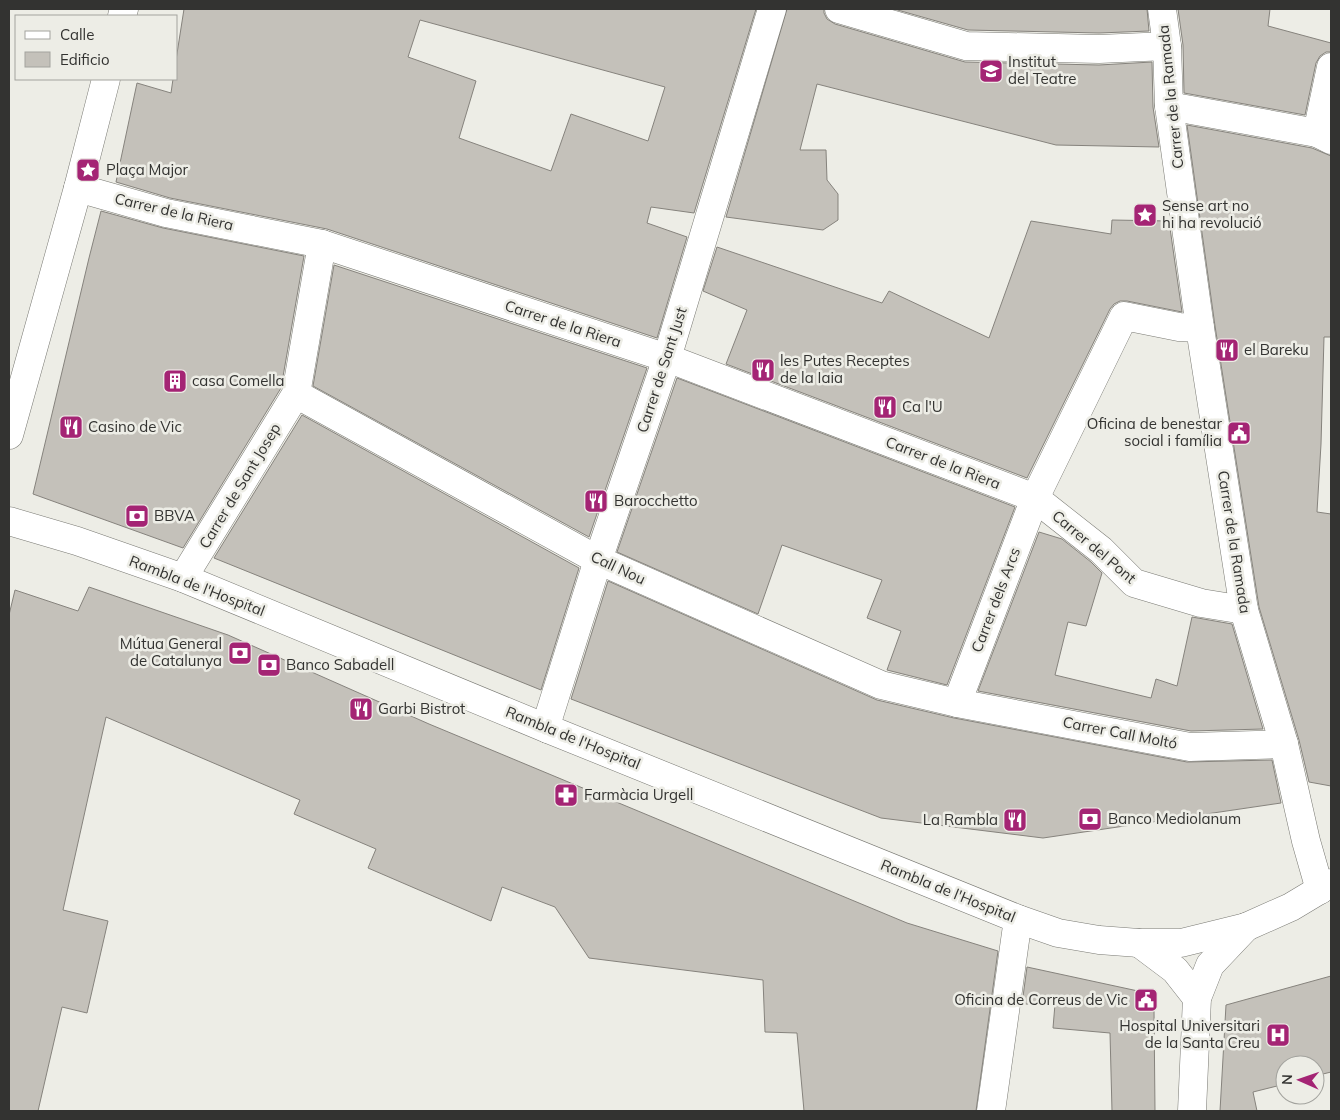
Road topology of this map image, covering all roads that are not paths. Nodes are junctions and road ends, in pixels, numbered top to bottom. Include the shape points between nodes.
1 (772, 9) edge
2 (839, 9) edge
3 (1162, 9) edge
4 (1167, 46) junction
5 (1331, 67) edge
6 (106, 80) edge
7 (1169, 106) junction
8 (1324, 136) edge
9 (78, 188) junction
10 (322, 244) junction
11 (1200, 328) junction
12 (667, 358) junction
13 (296, 394) junction
14 (9, 434) edge
15 (1035, 498) junction
16 (9, 521) edge
17 (598, 560) junction
18 (183, 578) junction
19 (1244, 610) junction
20 (956, 703) junction
21 (548, 729) junction
22 (1284, 744) junction
23 (1326, 887) edge
24 (1018, 919) junction
25 (1246, 927) junction
26 (1139, 943) junction
27 (1197, 998) junction
28 (991, 1111) edge
29 (1192, 1111) edge

1 - 12 street, Carrer de Sant Just
2 - 4 street via 966,46 1099,49
3 - 4 street, Carrer de la Ramada
4 - 7 street, Carrer de la Ramada
5 - 8 street
6 - 9 street
7 - 8 street
7 - 11 street, Carrer de la Ramada
9 - 10 street, Carrer de la Riera via 166,213
9 - 14 street
10 - 12 street, Carrer de la Riera
10 - 13 street
11 - 15 street, Carrer dels Arcs via 1124,316
11 - 19 street, Carrer de la Ramada
12 - 15 street, Carrer de la Riera
12 - 17 street, Carrer de Sant Just
13 - 17 street, Call Nou
13 - 18 street, Carrer de Sant Josep
15 - 19 street, Carrer del Pont via 1101,550 1134,583
15 - 20 street, Carrer dels Arcs
16 - 18 street, Rambla de l'Hospital
17 - 20 street, Call Nou via 881,685
17 - 21 street, Carrer de Sant Just via 548,720
18 - 21 street, Rambla de l'Hospital
19 - 22 street, Carrer de la Ramada
20 - 22 street, Carrer Call Moltó via 1190,747
21 - 24 street, Rambla de l'Hospital
22 - 23 street, Carrer de la Ramada via 1306,841
23 - 25 street, Rambla de l'Hospital via 1292,907
24 - 26 street, Rambla de l'Hospital via 1058,932
24 - 28 street
25 - 26 street, Rambla de l'Hospital via 1181,943
25 - 27 street, Rambla de l'Hospital via 1210,965
26 - 27 street via 1175,970
27 - 29 street, Rambla de l'Hospital

